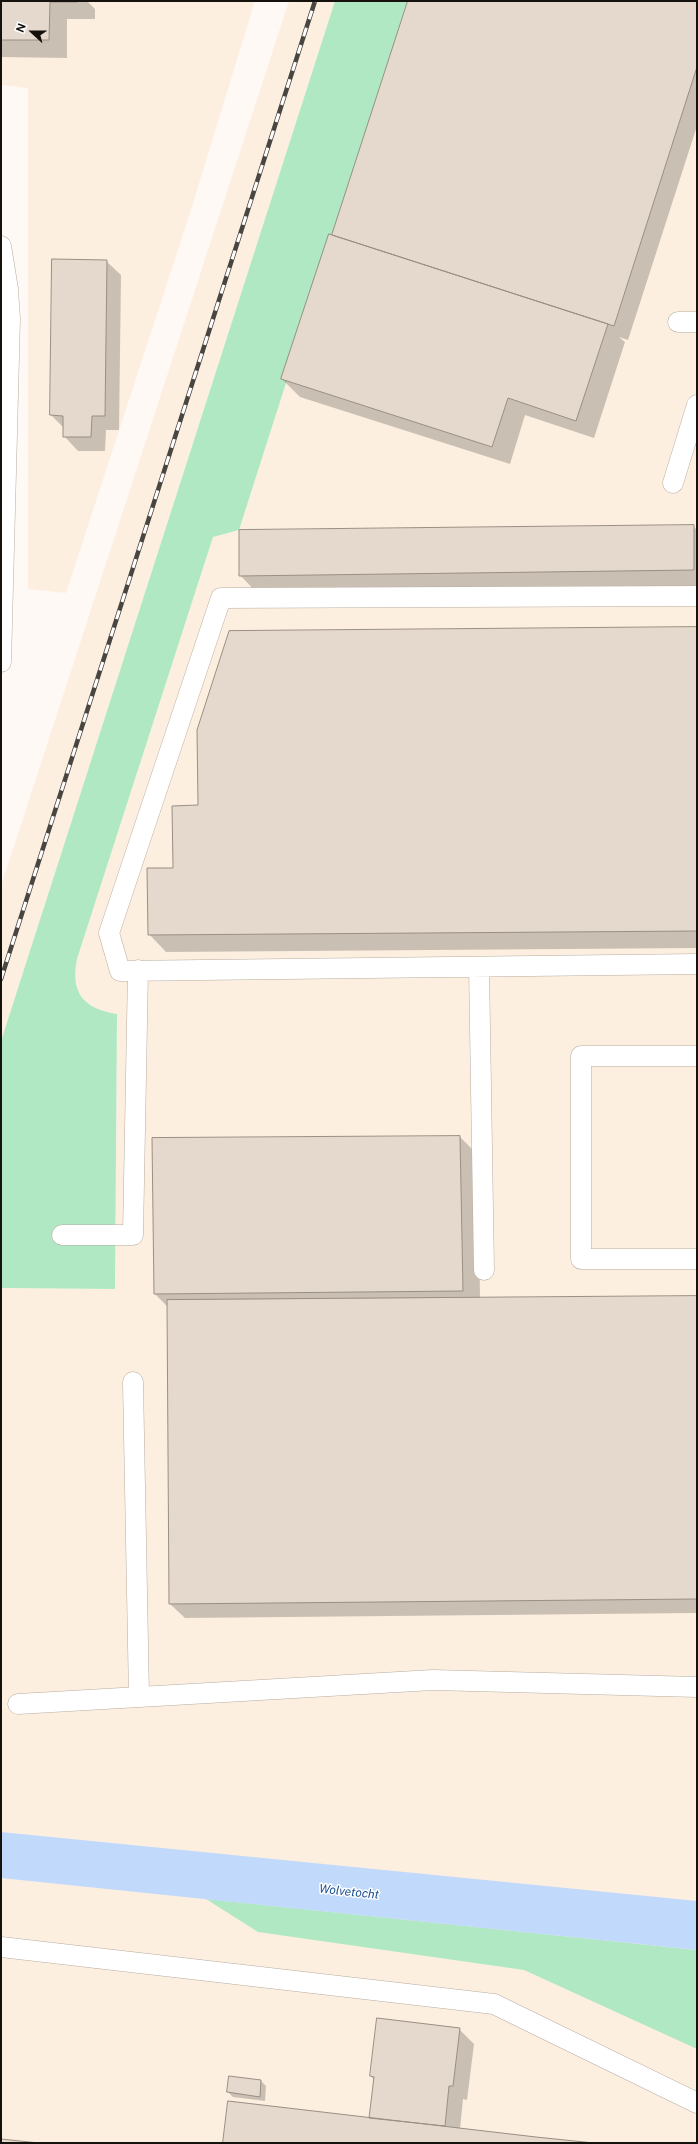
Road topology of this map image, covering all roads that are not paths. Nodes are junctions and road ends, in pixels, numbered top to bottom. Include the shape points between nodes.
1 (1, 246) edge
2 (697, 405) edge
3 (673, 483) dead end
4 (697, 596) edge
5 (1, 662) edge
6 (697, 964) edge
7 (479, 967) junction
8 (138, 970) junction
9 (697, 1056) edge
10 (62, 1235) dead end
11 (697, 1259) edge
12 (484, 1270) dead end
13 (133, 1382) dead end
14 (697, 1687) edge
15 (139, 1697) junction
16 (18, 1704) dead end
17 (1, 1947) edge
18 (697, 2103) edge

1 - 5 lane via 10,320
2 - 3 lane
4 - 8 lane via 222,598 109,933 120,971
6 - 7 lane
7 - 8 lane
7 - 12 lane
8 - 10 lane via 132,1235
9 - 11 lane via 581,1056 581,1259
13 - 15 lane
14 - 15 lane via 433,1680
15 - 16 lane
17 - 18 lane via 494,2004

